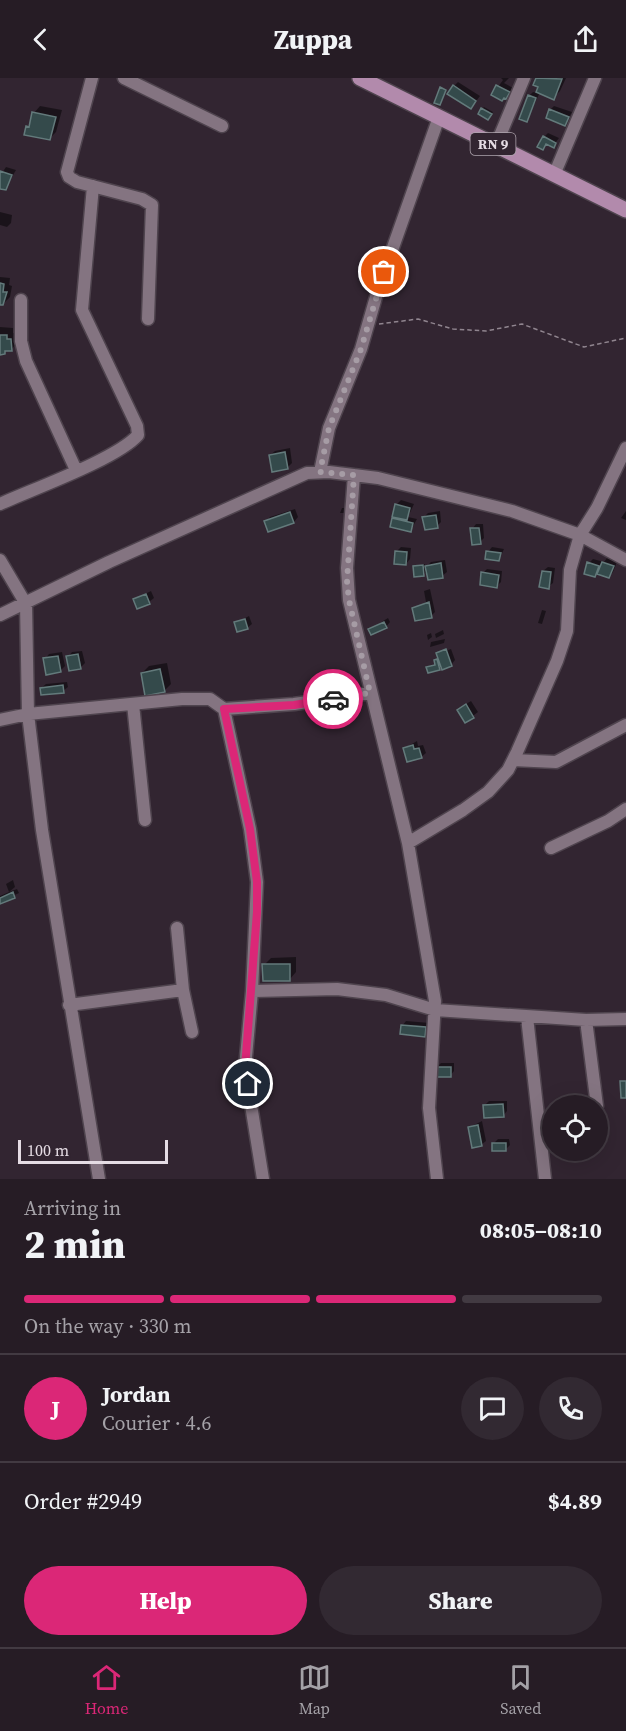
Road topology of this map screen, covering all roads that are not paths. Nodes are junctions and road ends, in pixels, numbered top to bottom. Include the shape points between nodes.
1 (92, 78) edge
2 (124, 78) edge
3 (360, 78) edge
4 (524, 78) edge
5 (595, 78) edge
6 (439, 117) junction
7 (222, 126) dead end
8 (495, 145) junction
9 (554, 175) junction
10 (93, 186) junction
11 (625, 204) edge
12 (21, 300) dead end
13 (148, 319) dead end
14 (626, 448) edge
15 (76, 470) junction
16 (320, 472) junction
17 (354, 475) junction
18 (0, 504) edge
19 (580, 535) junction
20 (0, 560) edge
21 (626, 560) edge
22 (26, 604) junction
23 (0, 615) edge
24 (370, 693) junction
25 (133, 704) junction
26 (224, 709) junction
27 (28, 714) junction
28 (0, 720) edge
29 (626, 725) edge
30 (513, 760) junction
31 (626, 808) edge
32 (145, 820) dead end
33 (408, 843) junction
34 (551, 848) dead end
35 (177, 928) dead end
36 (183, 990) junction
37 (252, 991) junction
38 (69, 1005) junction
39 (435, 1010) junction
40 (527, 1017) junction
41 (626, 1019) edge
42 (586, 1020) junction
43 (192, 1032) dead end
44 (596, 1095) edge
45 (96, 1178) edge
46 (263, 1179) edge
47 (437, 1179) edge
48 (545, 1179) edge

1 - 10 street via 67,172 69,177
2 - 7 street
3 - 6 main road, RN 9
4 - 8 street
5 - 9 street
6 - 8 main road, RN 9
6 - 16 street via 369,324 329,428
8 - 9 main road, RN 9
9 - 11 main road, RN 9
10 - 13 street via 152,205
10 - 15 street via 82,310 138,435 132,442
12 - 15 street via 21,341 26,362
14 - 19 street
15 - 18 street
16 - 17 street
16 - 22 street via 307,473 224,510
17 - 19 street via 512,511
17 - 24 street via 347,581
19 - 21 street
19 - 30 street via 570,570 567,631
20 - 22 street
22 - 23 street
22 - 27 street
24 - 26 street via 294,705
24 - 33 street
25 - 26 street via 210,699
25 - 27 street
25 - 32 street
26 - 37 street via 250,829 257,882
27 - 28 street
27 - 38 street
29 - 30 street via 556,762
30 - 33 street via 488,792
31 - 34 street
33 - 39 street
35 - 36 street
36 - 38 street
36 - 43 street
37 - 39 street via 337,989 386,995
37 - 46 street via 245,1068
38 - 45 street
39 - 40 street
39 - 47 street via 429,1108
40 - 42 street
40 - 48 street
41 - 42 street
42 - 44 street

